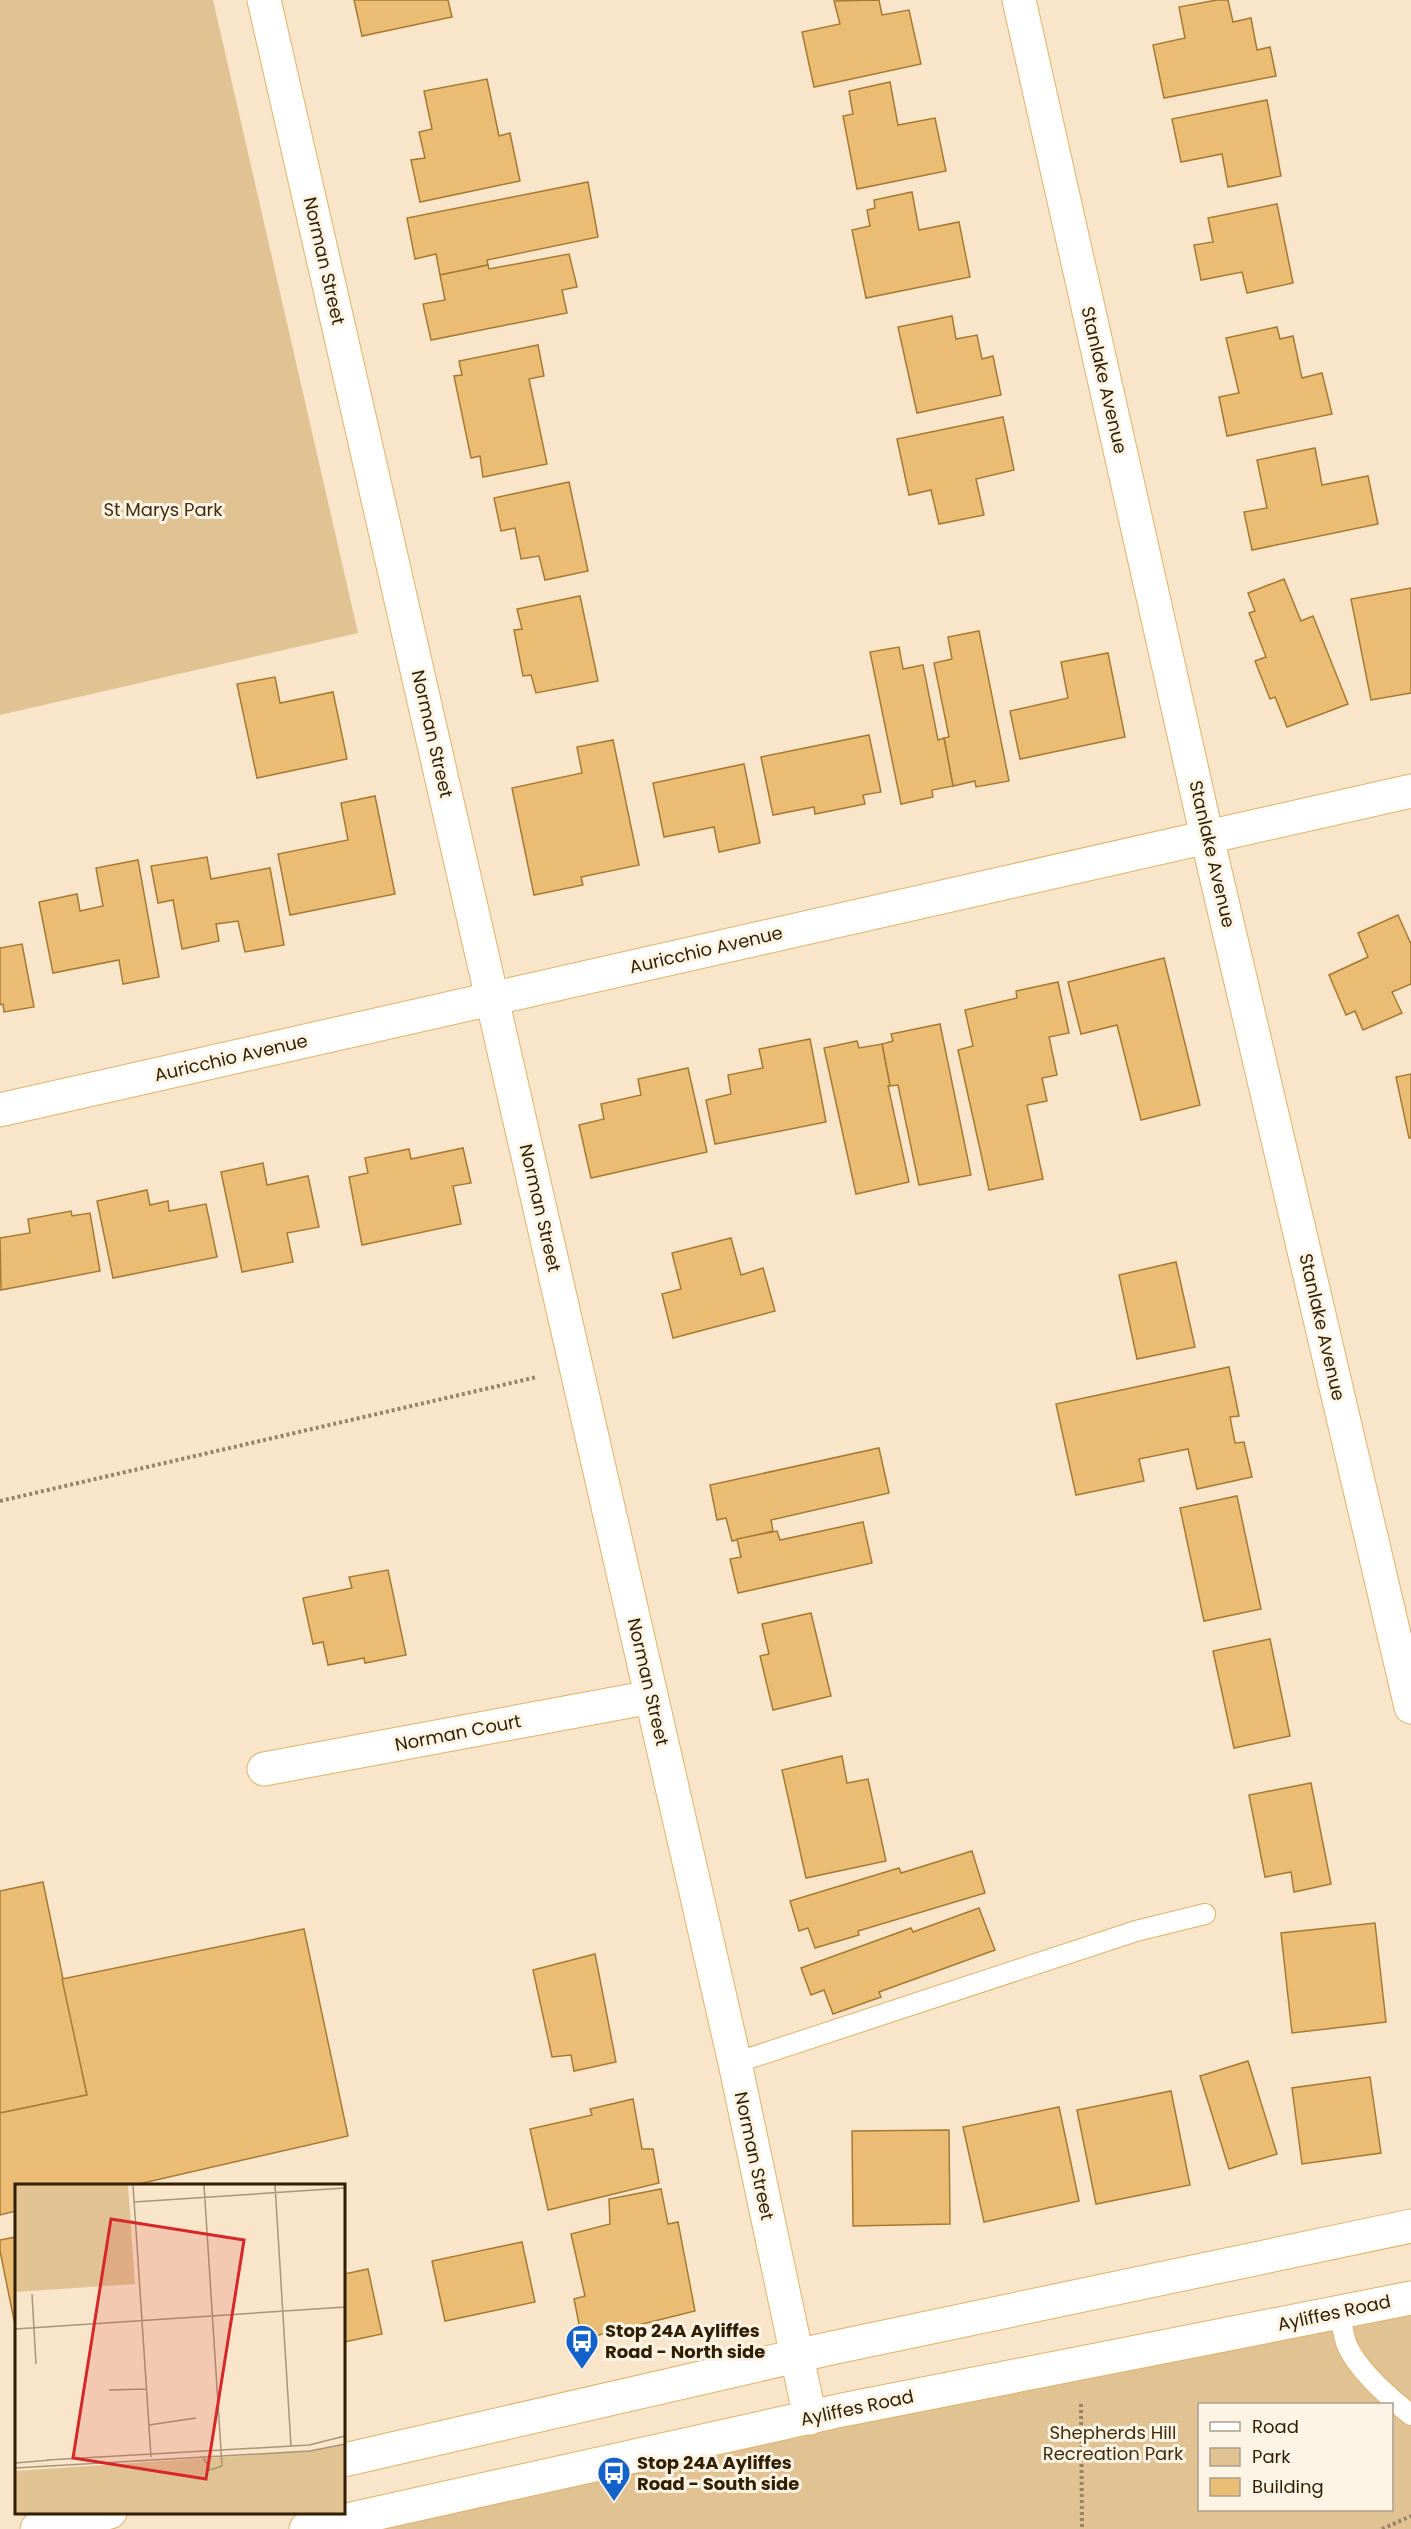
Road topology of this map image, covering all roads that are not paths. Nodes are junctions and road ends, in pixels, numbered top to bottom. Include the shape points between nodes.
1 (264, 0) edge
2 (1019, 0) edge
3 (1411, 791) edge
4 (1207, 837) junction
5 (493, 998) junction
6 (0, 1110) edge
7 (651, 1697) junction
8 (1411, 1707) edge
9 (264, 1769) dead end
10 (1205, 1914) dead end
11 (735, 2063) junction
12 (1411, 2226) edge
13 (1411, 2298) edge
14 (1340, 2313) junction
15 (796, 2356) junction
16 (1411, 2415) edge
17 (810, 2418) junction
18 (345, 2460) edge
19 (102, 2514) edge
20 (38, 2529) edge
21 (306, 2529) edge

1 - 5 street, Norman Street
2 - 4 street, Stanlake Avenue
3 - 4 street, Auricchio Avenue
4 - 5 street, Auricchio Avenue
4 - 8 street, Stanlake Avenue
5 - 6 street, Auricchio Avenue
5 - 7 street, Norman Street
7 - 9 street, Norman Court
7 - 11 street, Norman Street
10 - 11 lane via 1136,1931
11 - 15 street, Norman Street
12 - 15 street
13 - 14 street, Ayliffes Road
14 - 16 lane via 1347,2346 1360,2366
14 - 17 street, Ayliffes Road
15 - 17 street, Norman Street
15 - 18 street
17 - 21 street, Ayliffes Road
19 - 20 street

